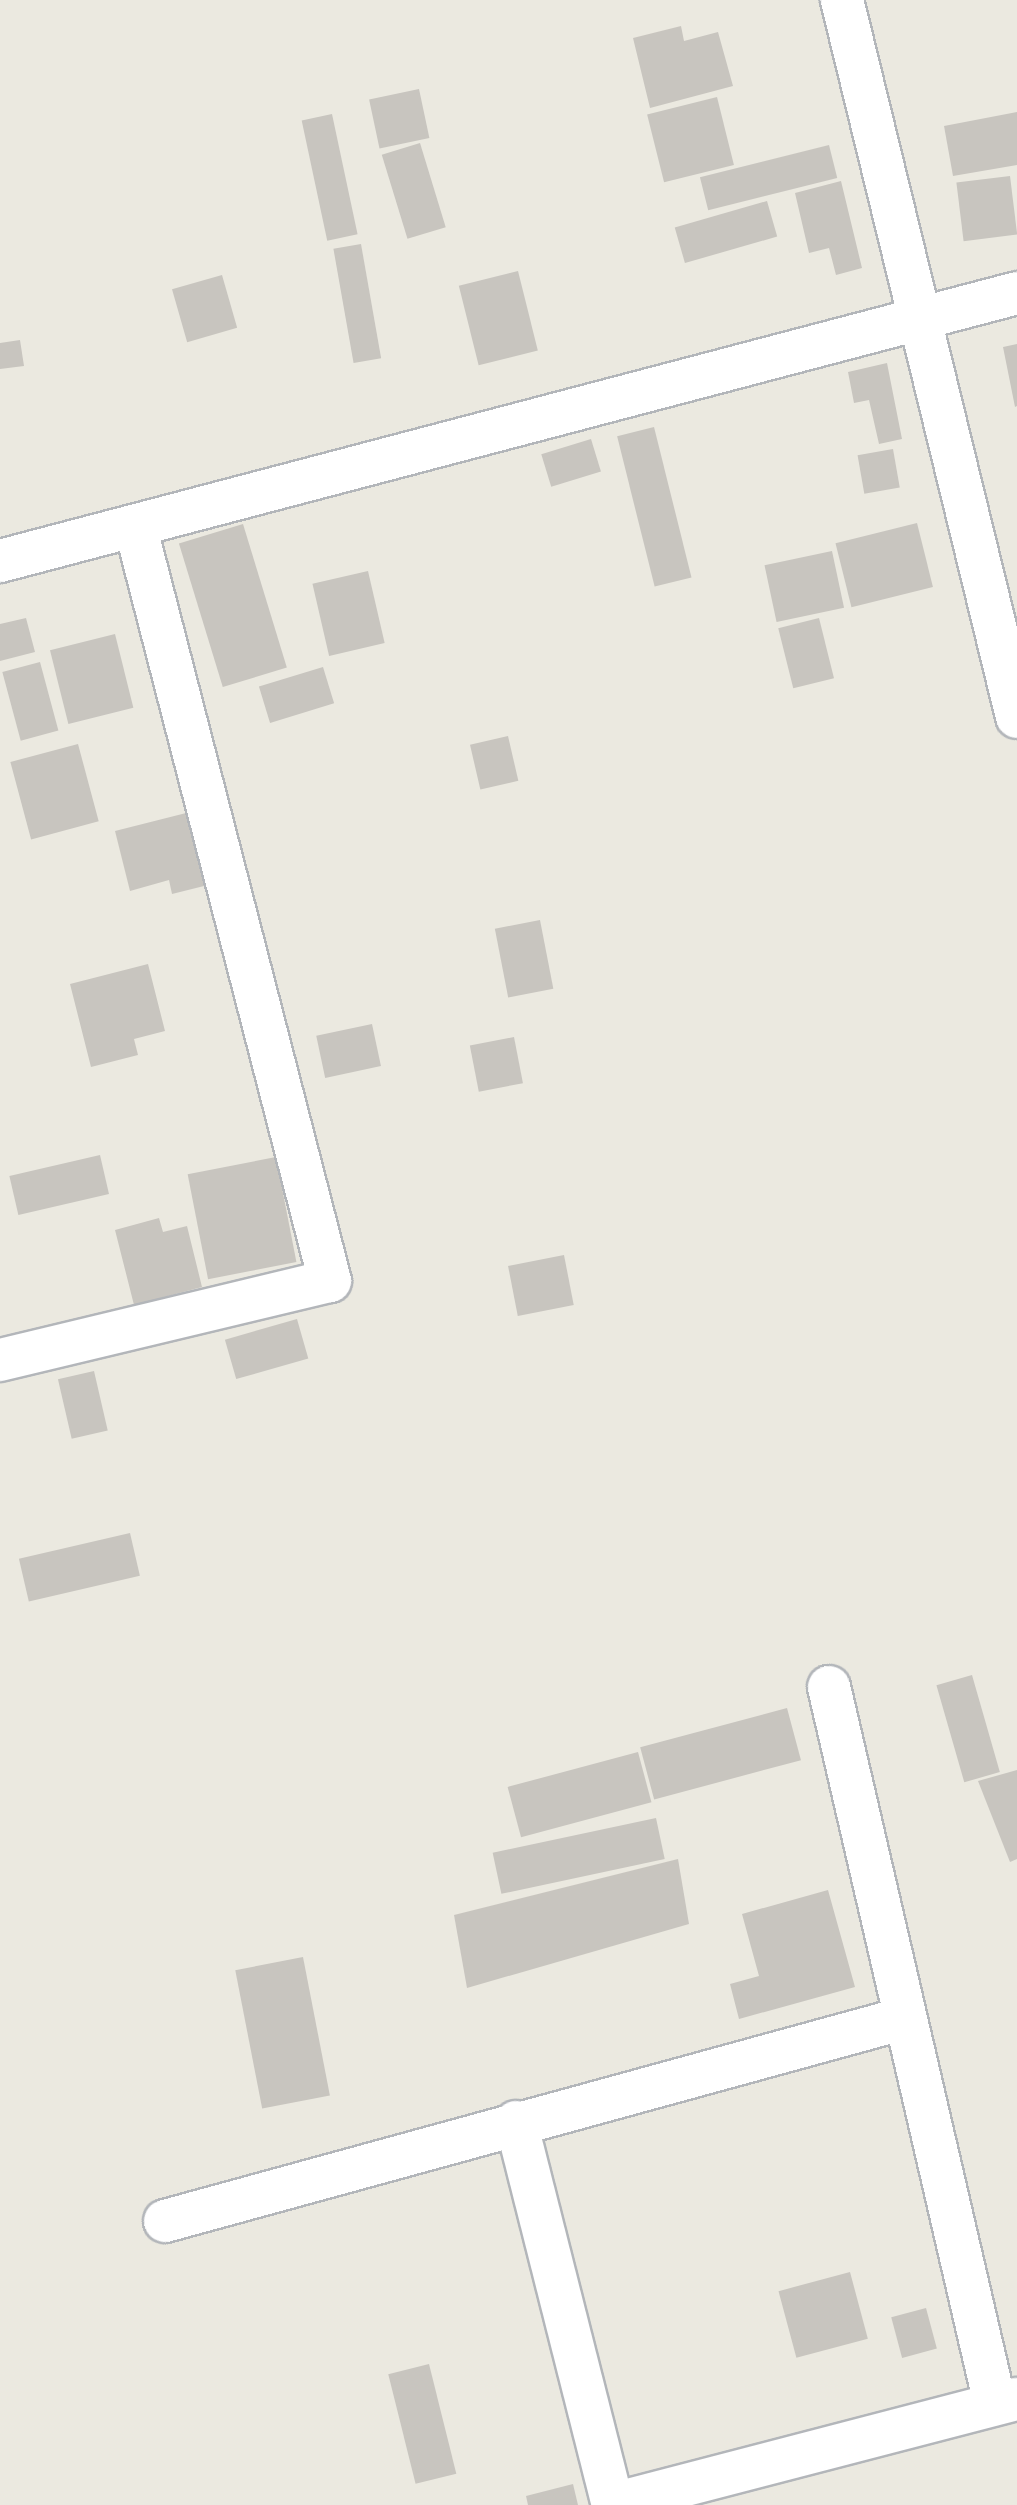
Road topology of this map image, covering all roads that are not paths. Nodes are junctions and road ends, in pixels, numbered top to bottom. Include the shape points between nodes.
1 (842, 0) edge
2 (1017, 293) edge
3 (919, 318) junction
4 (136, 529) junction
5 (0, 561) edge
6 (1017, 717) edge
7 (0, 1360) edge
8 (829, 1687) dead end
9 (905, 2018) junction
10 (516, 2122) junction
11 (164, 2221) dead end
12 (1006, 2402) edge
13 (613, 2505) edge

1 - 3 street
2 - 3 street
3 - 4 street
3 - 6 street
4 - 5 street
4 - 7 street via 330,1281
8 - 9 street
9 - 10 street
9 - 12 street
10 - 11 street
10 - 13 street
12 - 13 street

